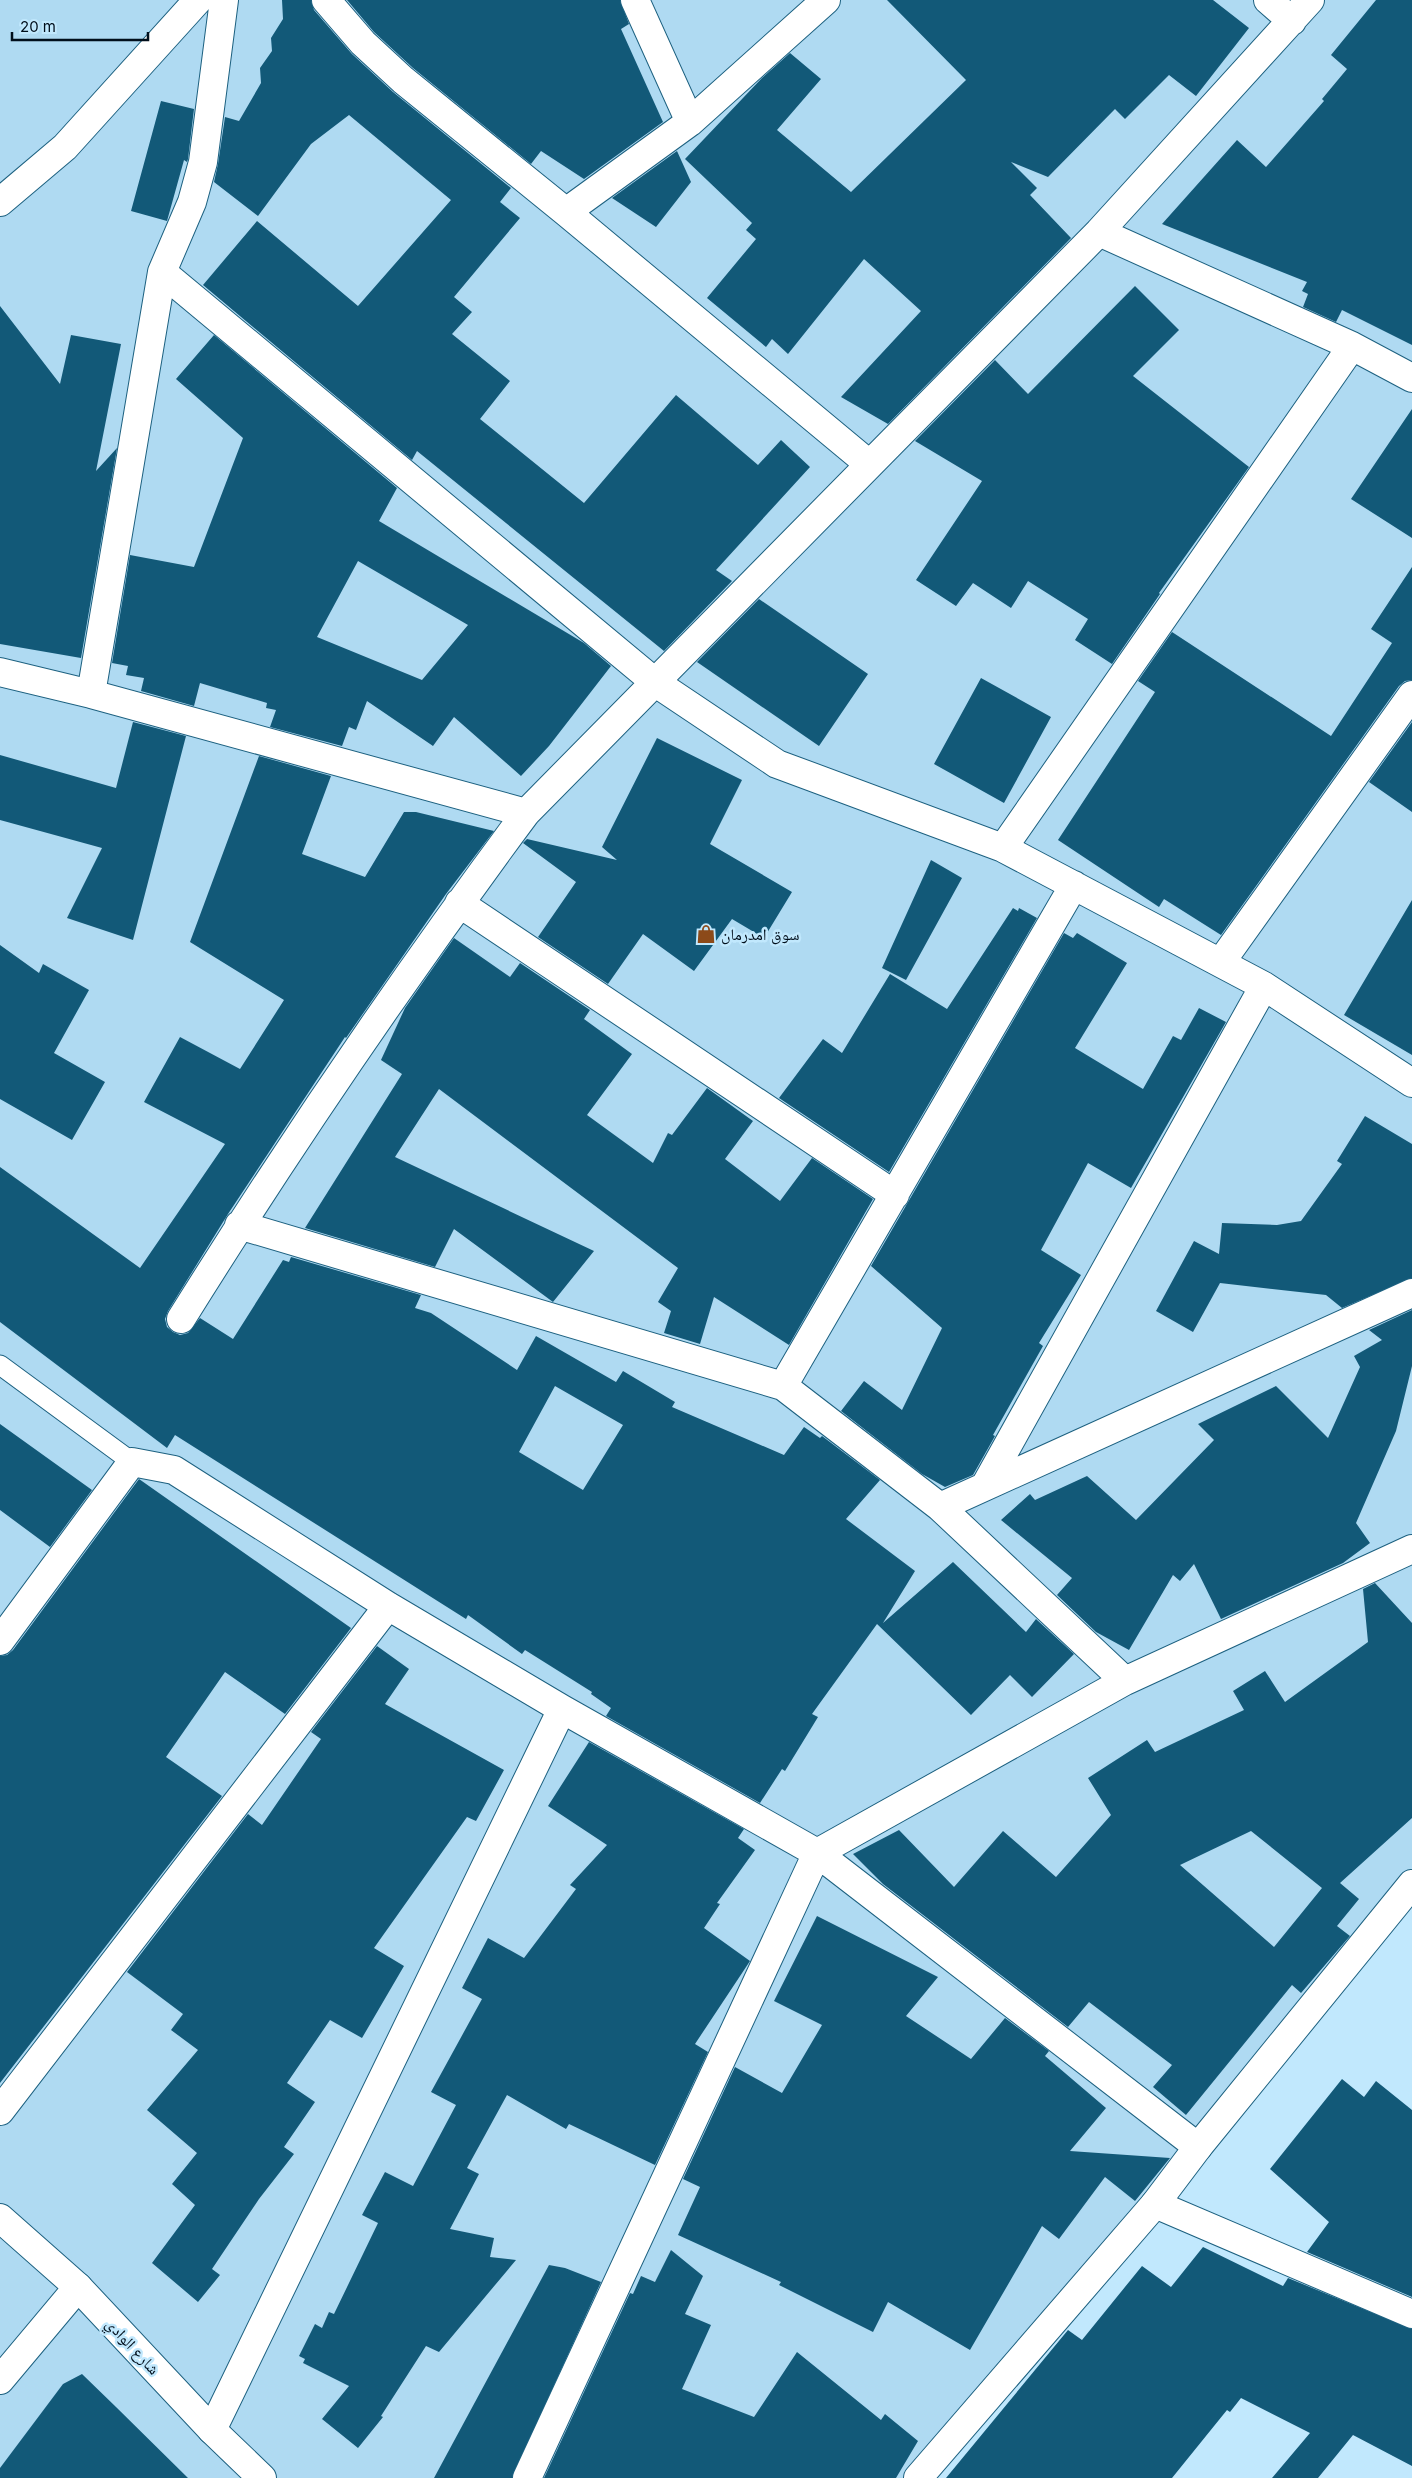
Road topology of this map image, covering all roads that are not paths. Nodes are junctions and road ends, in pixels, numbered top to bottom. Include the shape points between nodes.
1 (198, 0) edge
2 (224, 0) edge
3 (326, 0) edge
4 (634, 0) edge
5 (826, 0) edge
6 (1268, 0) edge
7 (1310, 0) edge
8 (1292, 21) junction
9 (690, 122) junction
10 (0, 202) edge
11 (566, 212) junction
12 (1099, 232) junction
13 (162, 272) junction
14 (1352, 346) junction
15 (1412, 378) edge
16 (869, 464) junction
17 (0, 672) edge
18 (656, 683) junction
19 (91, 694) junction
20 (1412, 695) edge
21 (526, 813) junction
22 (1003, 848) junction
23 (1074, 885) junction
24 (459, 903) junction
25 (1221, 962) junction
26 (1264, 986) junction
27 (1412, 1083) edge
28 (895, 1195) junction
29 (239, 1225) junction
30 (1412, 1293) edge
31 (181, 1319) dead end
32 (0, 1365) edge
33 (783, 1386) junction
34 (132, 1462) junction
35 (985, 1486) junction
36 (940, 1507) junction
37 (1412, 1549) edge
38 (388, 1606) junction
39 (0, 1641) edge
40 (1125, 1682) junction
41 (562, 1709) junction
42 (817, 1853) junction
43 (1412, 1884) edge
44 (0, 2111) edge
45 (1198, 2147) junction
46 (1155, 2204) junction
47 (0, 2218) edge
48 (78, 2287) junction
49 (1412, 2314) edge
50 (0, 2380) edge
51 (212, 2430) junction
52 (262, 2478) edge
53 (527, 2478) edge
54 (918, 2478) edge

1 - 10 street via 65,147
2 - 13 street via 203,162 192,202
3 - 11 street via 363,43 403,80
4 - 9 street
5 - 9 street
6 - 8 street
7 - 8 street
8 - 12 street
9 - 11 street
11 - 16 street
12 - 14 street
12 - 16 street
13 - 18 street
13 - 19 street
14 - 15 street
14 - 22 street
16 - 18 street
17 - 19 street
18 - 21 street
18 - 22 street via 777,764
19 - 21 street
20 - 25 street
21 - 24 street
22 - 23 street
23 - 25 street
23 - 28 street
24 - 28 street
24 - 29 street
25 - 26 street
26 - 27 street
26 - 35 street
28 - 33 street
29 - 31 street
29 - 33 street
30 - 35 street
32 - 34 lane
33 - 36 street
34 - 38 street via 174,1470
34 - 39 street
35 - 36 street
36 - 40 street
37 - 40 street
38 - 41 street
38 - 44 street
40 - 42 street
41 - 42 street
41 - 51 street
42 - 45 street
42 - 53 street
43 - 45 street
45 - 46 street
46 - 49 street
46 - 54 street
47 - 48 street, شارع الوادي
48 - 50 street
48 - 51 street, شارع الوادي
51 - 52 street, شارع الوادي

